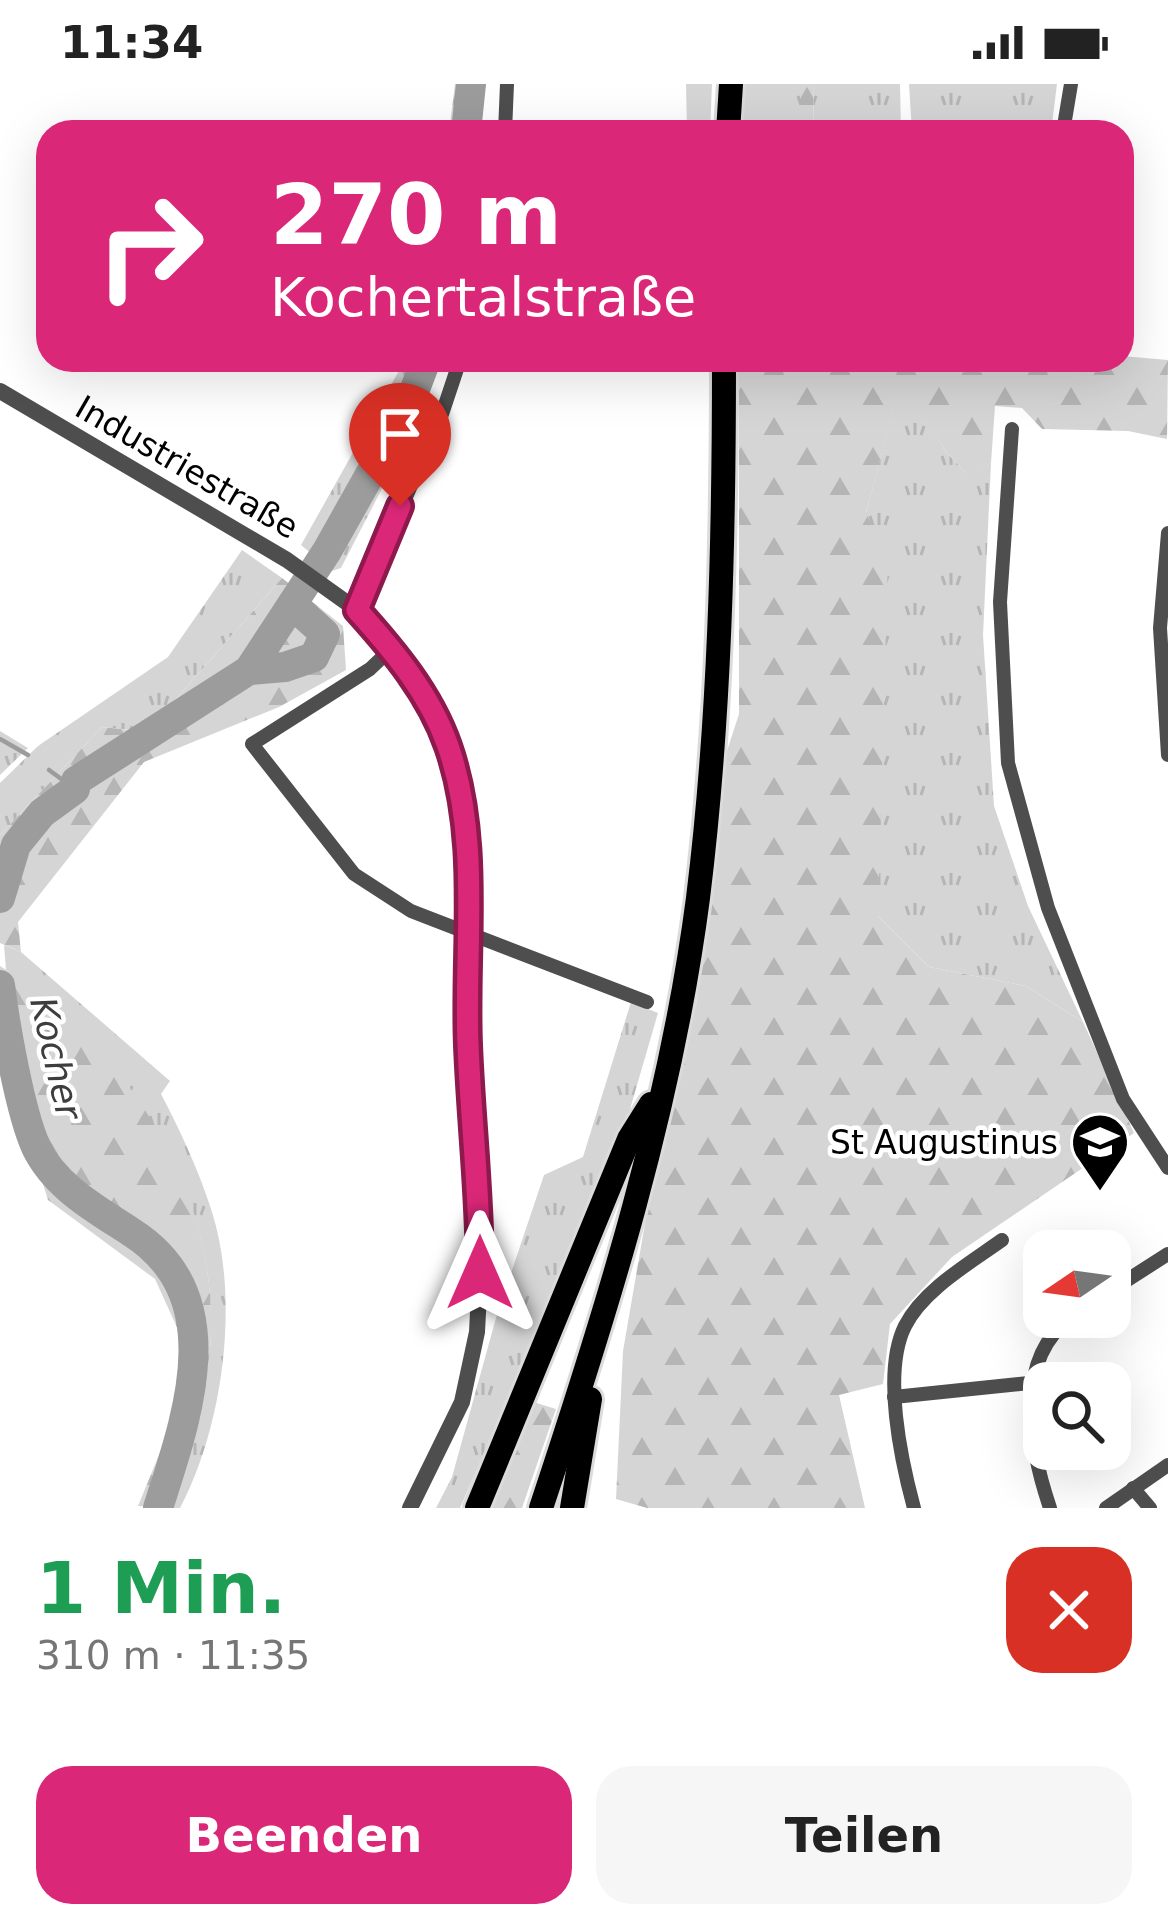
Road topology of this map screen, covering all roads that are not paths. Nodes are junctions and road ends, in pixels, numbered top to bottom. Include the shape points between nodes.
1 (507, 84) edge
2 (730, 84) edge
3 (1071, 84) edge
4 (506, 120) edge
5 (728, 120) edge
6 (1065, 120) edge
7 (456, 372) edge
8 (724, 372) edge
9 (0, 391) edge
10 (1012, 429) dead end
11 (1168, 532) edge
12 (357, 610) junction
13 (1164, 627) edge
14 (391, 649) junction
15 (1168, 754) edge
16 (466, 928) junction
17 (646, 1003) dead end
18 (662, 1087) junction
19 (1168, 1168) edge
20 (1002, 1240) dead end
21 (1168, 1254) edge
22 (1131, 1278) edge
23 (610, 1296) junction
24 (1023, 1384) edge
25 (894, 1397) junction
26 (1168, 1465) edge
27 (1038, 1470) edge
28 (1133, 1488) junction
29 (410, 1508) edge
30 (477, 1508) edge
31 (541, 1508) edge
32 (572, 1508) edge
33 (914, 1508) edge
34 (1050, 1508) edge
35 (1106, 1508) edge
36 (1150, 1508) edge

1 - 4 street
2 - 5 highway
3 - 6 street
7 - 12 street
8 - 18 highway via 710,776 697,901
9 - 12 street, Industriestraße
10 - 19 street via 1000,602 1008,764 1048,908 1123,1099
11 - 13 street
12 - 14 street, Industriestraße
13 - 15 street
14 - 16 street, Industriestraße via 448,743 467,842
14 - 16 street via 252,744 354,874 411,911
16 - 17 street
16 - 29 street, Industriestraße via 480,1209 477,1332 462,1402
18 - 23 highway
18 - 30 highway via 629,1139
20 - 25 street via 948,1278 904,1326
21 - 22 street
23 - 31 highway
23 - 32 highway
24 - 25 street
25 - 33 street
26 - 28 street
27 - 34 street
28 - 35 street
28 - 36 street

